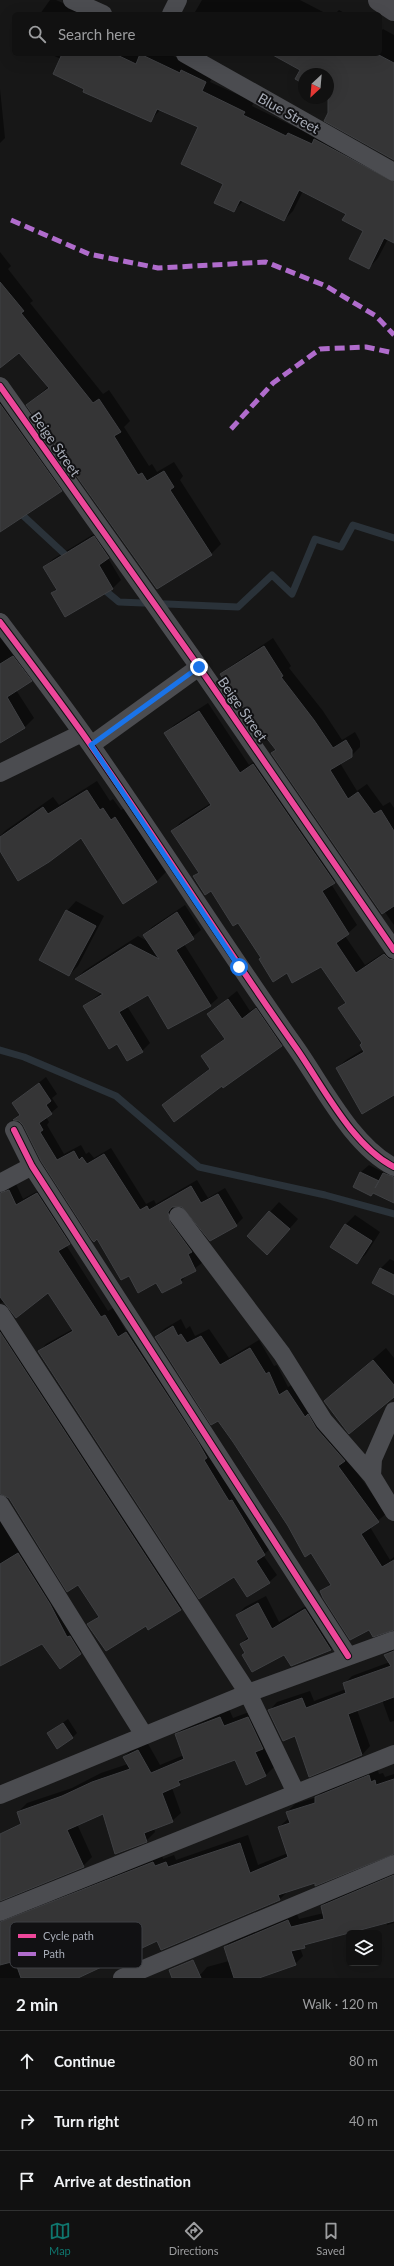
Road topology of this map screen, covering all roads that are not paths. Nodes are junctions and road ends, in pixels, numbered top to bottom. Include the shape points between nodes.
1 (72, 0) edge
2 (178, 0) edge
3 (379, 0) edge
4 (394, 10) edge
5 (99, 12) edge
6 (172, 12) edge
7 (189, 56) edge
8 (394, 172) edge
9 (0, 386) edge
10 (0, 622) edge
11 (199, 667) junction
12 (87, 739) junction
13 (0, 773) edge
14 (394, 950) edge
15 (14, 1130) dead end
16 (32, 1166) junction
17 (394, 1167) edge
18 (0, 1184) edge
19 (178, 1216) dead end
20 (0, 1313) edge
21 (394, 1411) edge
22 (372, 1476) junction
23 (0, 1504) edge
24 (394, 1512) edge
25 (394, 1640) edge
26 (348, 1656) junction
27 (248, 1693) junction
28 (144, 1734) junction
29 (394, 1754) edge
30 (296, 1793) junction
31 (0, 1795) edge
32 (394, 1864) edge
33 (0, 1912) edge
34 (122, 1978) edge

1 - 5 street
2 - 6 street
3 - 4 street
7 - 8 street, Blue Street
9 - 11 street, Beige Street
10 - 12 street
11 - 12 street
11 - 14 street, Beige Street
12 - 13 street
12 - 17 street via 234,960 355,1135 383,1161
15 - 16 street
16 - 18 street
16 - 26 street
19 - 22 street via 282,1354 324,1421
20 - 27 street
21 - 22 street via 373,1459
22 - 24 street
23 - 28 street
25 - 26 street
26 - 27 street
27 - 28 street
27 - 30 street
28 - 31 street
29 - 30 street
30 - 33 street
32 - 34 street

